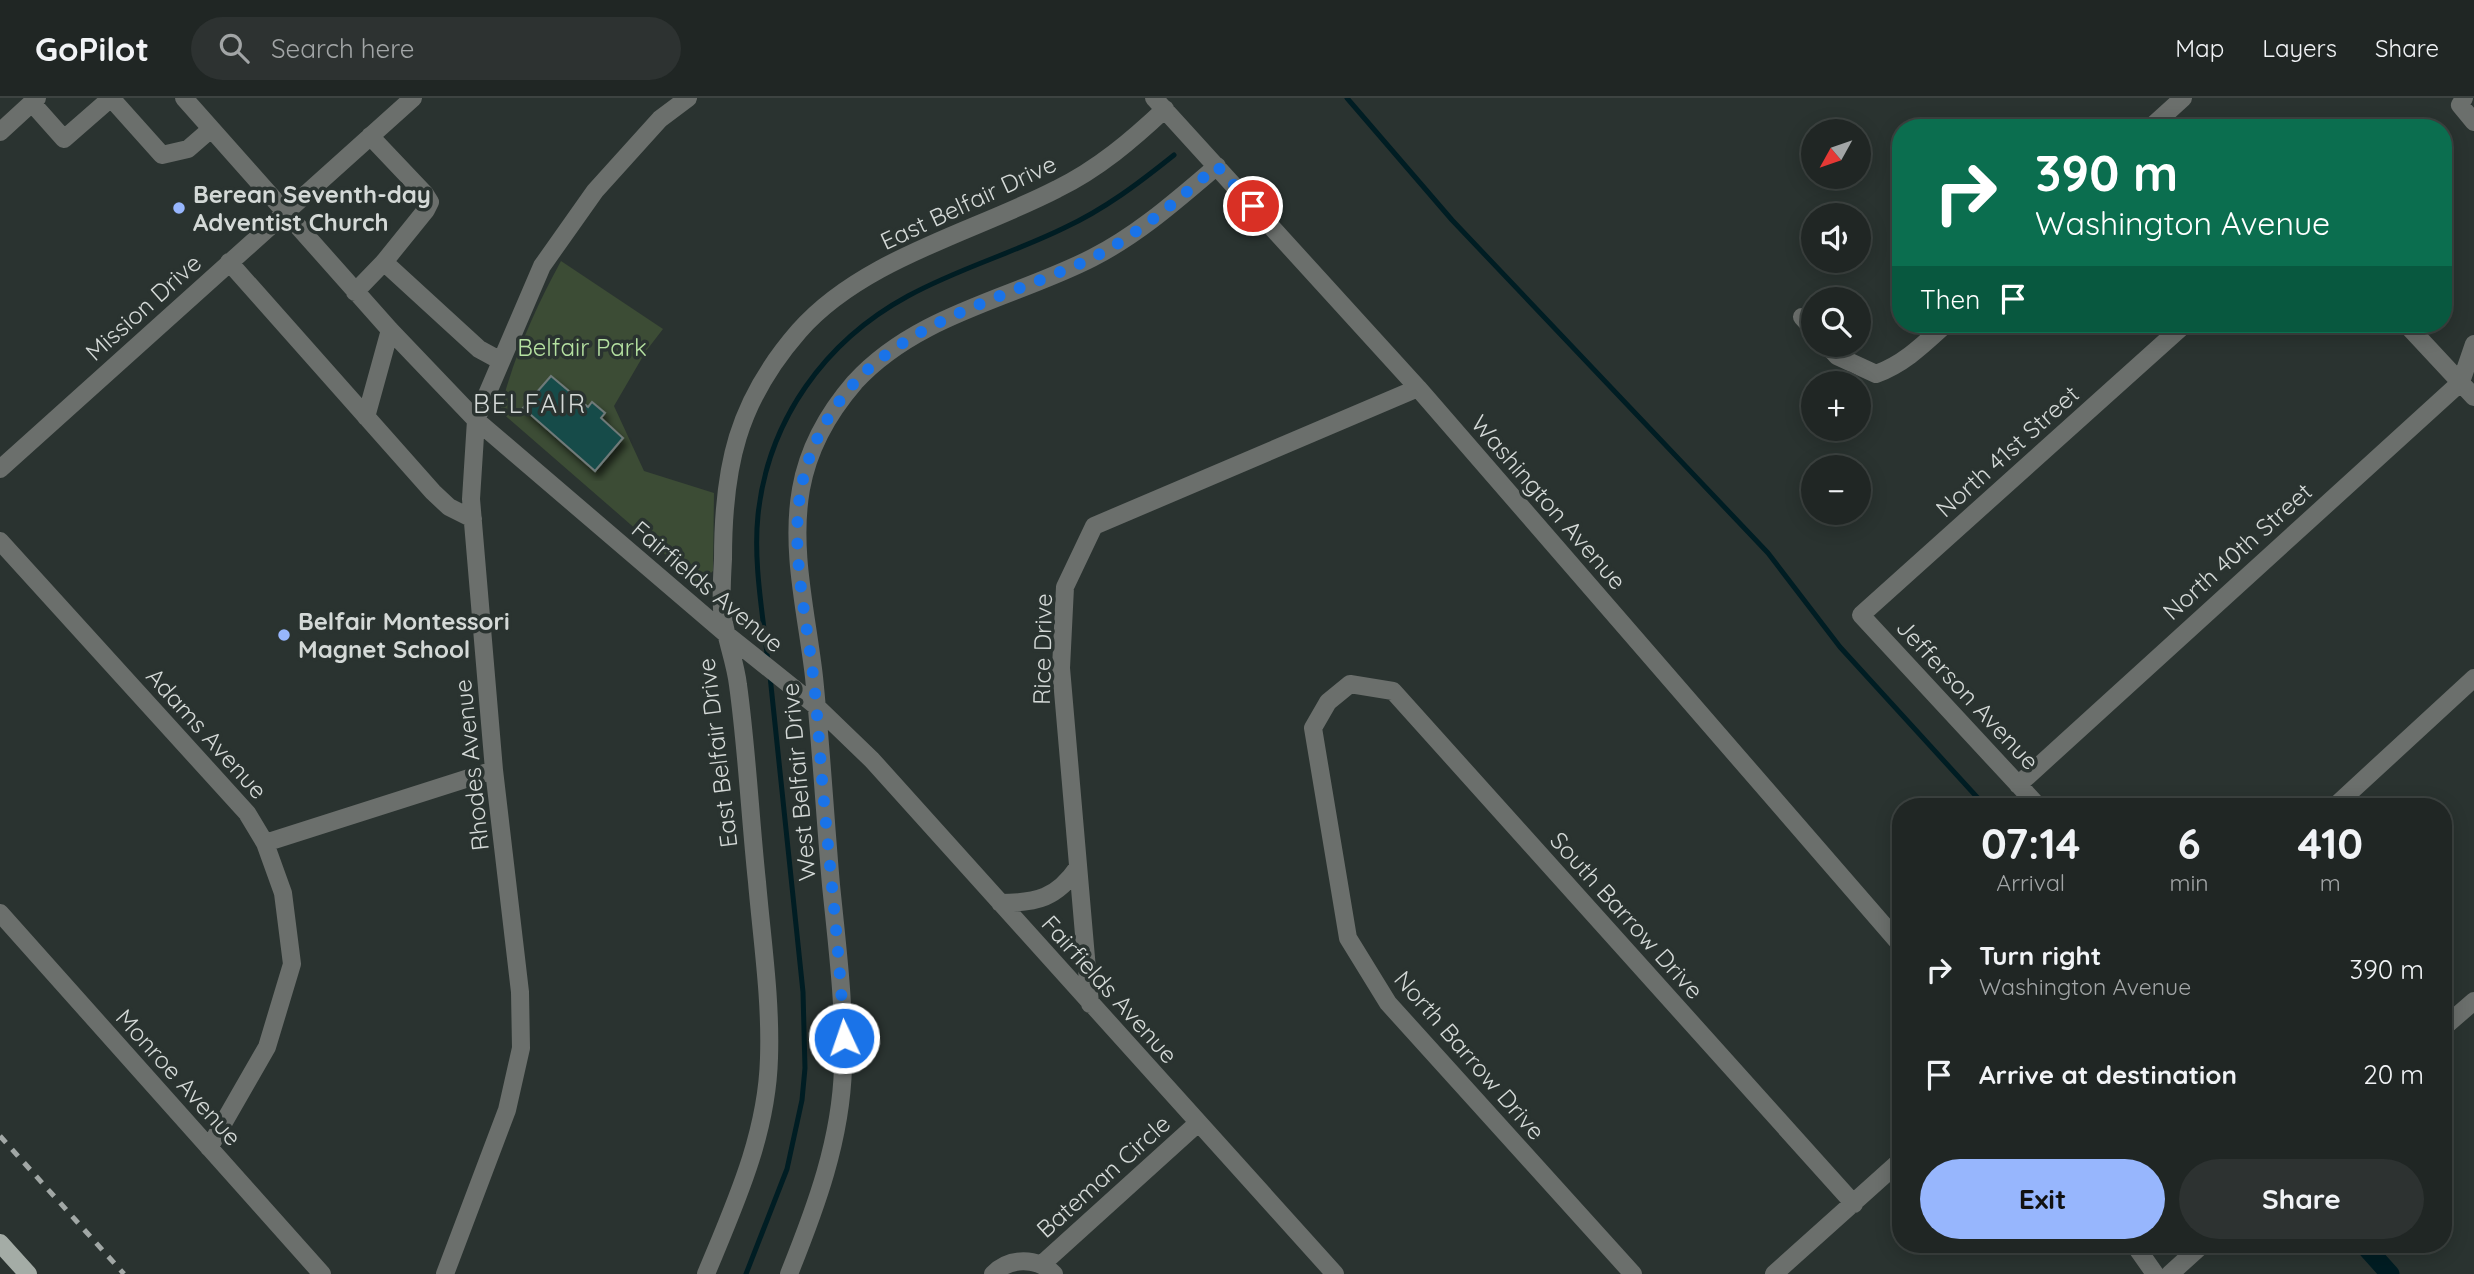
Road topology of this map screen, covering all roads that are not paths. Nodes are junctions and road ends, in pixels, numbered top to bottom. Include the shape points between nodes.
1 (184, 98) edge
2 (413, 98) edge
3 (688, 98) edge
4 (2183, 98) edge
5 (2463, 98) edge
6 (34, 101) edge
7 (1160, 104) edge
8 (2160, 119) edge
9 (2474, 122) edge
10 (211, 129) junction
11 (0, 132) edge
12 (370, 136) junction
13 (1217, 166) junction
14 (284, 212) junction
15 (229, 262) junction
16 (384, 262) junction
17 (355, 292) junction
18 (390, 330) junction
19 (1936, 333) edge
20 (2175, 333) edge
21 (2414, 333) edge
22 (2474, 344) edge
23 (1839, 357) edge
24 (500, 361) junction
25 (2460, 382) junction
26 (1418, 388) junction
27 (2474, 397) edge
28 (366, 416) junction
29 (476, 420) junction
30 (0, 469) edge
31 (473, 519) junction
32 (0, 541) edge
33 (1861, 615) joint
34 (726, 634) junction
35 (2474, 678) edge
36 (1350, 684) joint
37 (816, 706) junction
38 (494, 770) junction
39 (2018, 785) junction
40 (2030, 798) edge
41 (2344, 798) edge
42 (265, 843) junction
43 (1078, 867) junction
44 (1000, 903) junction
45 (0, 913) edge
46 (1892, 935) edge
47 (2474, 1001) edge
48 (1090, 1004) junction
49 (2452, 1020) edge
50 (1198, 1123) junction
51 (209, 1148) junction
52 (1892, 1168) edge
53 (1854, 1204) junction
54 (0, 1243) edge
55 (2140, 1253) edge
56 (2193, 1253) edge
57 (1047, 1270) edge
58 (28, 1274) edge
59 (322, 1274) edge
60 (445, 1274) edge
61 (706, 1274) edge
62 (789, 1274) edge
63 (993, 1274) edge
64 (1335, 1274) edge
65 (1633, 1274) edge
66 (1774, 1274) edge
67 (2155, 1274) edge
68 (2170, 1274) edge

1 - 10 street, Fairfields Avenue
2 - 12 street, Mission Drive
3 - 24 street, Rhodes Avenue via 660,119 595,191 542,266
4 - 8 street
5 - 9 street via 2460,105
6 - 10 street via 64,139 111,98 162,155 188,149
6 - 11 street
7 - 13 street, Washington Avenue
7 - 34 street, East Belfair Drive via 1114,154 1088,172 865,276 802,328 776,359 756,393 729,468 723,509
10 - 14 street, Fairfields Avenue
12 - 14 street, Mission Drive
12 - 16 street via 430,202
13 - 26 street, Washington Avenue
13 - 37 street, West Belfair Drive via 1154,218 1090,259 946,320 882,357 834,409 807,463 799,514 800,565
14 - 15 street, Mission Drive
14 - 17 street, Fairfields Avenue
15 - 28 street
15 - 30 street, Mission Drive
16 - 17 street
16 - 24 street via 479,349
17 - 18 street, Fairfields Avenue
18 - 28 street
18 - 29 street, Fairfields Avenue
19 - 23 street via 1894,368 1876,374
20 - 33 street, North 41st Street
21 - 25 street
22 - 25 street, North 40th Street
24 - 29 street, Rhodes Avenue
25 - 27 street
25 - 39 street, North 40th Street
26 - 43 street, Rice Drive via 1094,526 1065,587 1061,668
26 - 46 street, Washington Avenue
28 - 31 street via 433,492
29 - 31 street, Rhodes Avenue
29 - 34 street, Fairfields Avenue
31 - 38 street, Rhodes Avenue
32 - 42 street, Adams Avenue via 247,813
33 - 39 street, Jefferson Avenue
34 - 37 street, Fairfields Avenue
34 - 61 street, East Belfair Drive via 738,681 768,1001 769,1060 753,1155
35 - 41 street
36 - 53 street, South Barrow Drive via 1393,691
36 - 65 street, North Barrow Drive via 1328,702 1313,729 1348,938 1388,1003
37 - 44 street, Fairfields Avenue via 872,760
37 - 62 street, West Belfair Drive via 842,1009 843,1070 823,1183
38 - 42 street
38 - 60 street, Rhodes Avenue via 520,992 521,1048 507,1110
39 - 40 street, Jefferson Avenue
42 - 51 street, Adams Avenue via 283,893 292,964 267,1048
43 - 44 street via 1061,887 1040,900
43 - 48 street, Rice Drive
44 - 48 street, Fairfields Avenue
45 - 51 street, Monroe Avenue
47 - 49 street
48 - 50 street, Fairfields Avenue
50 - 57 street, Bateman Circle
50 - 64 street, Fairfields Avenue
51 - 59 street, Monroe Avenue
52 - 53 street
53 - 66 street
54 - 58 main road
55 - 67 street
56 - 68 street
57 - 63 street via 1025,1261

